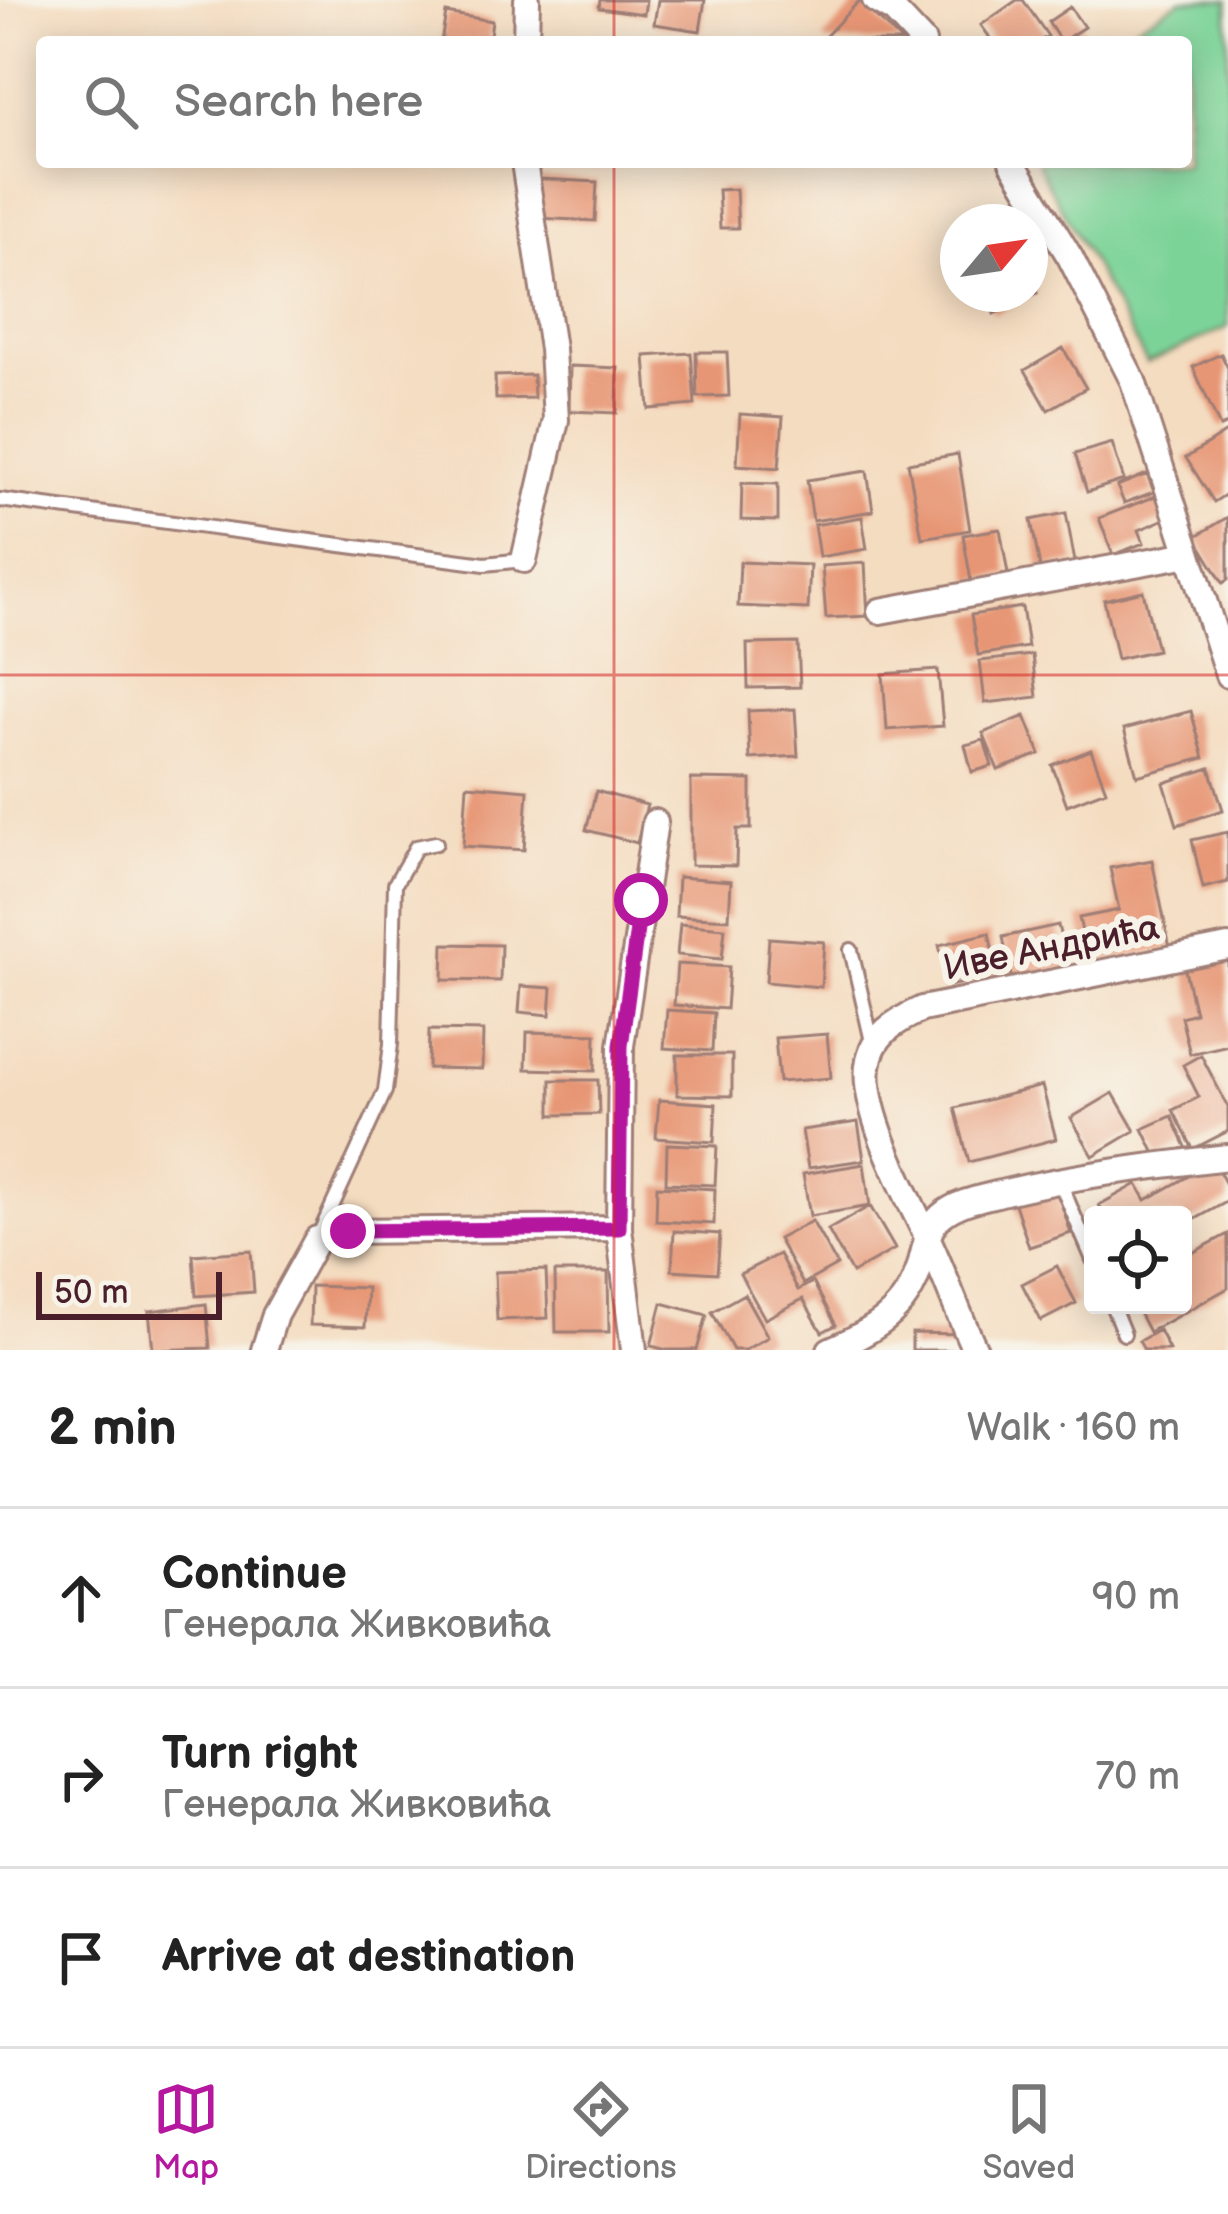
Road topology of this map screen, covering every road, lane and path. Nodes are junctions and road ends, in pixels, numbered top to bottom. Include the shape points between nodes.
1 (527, 0) edge
2 (892, 4) edge
3 (526, 36) edge
4 (918, 36) edge
5 (525, 168) edge
6 (1016, 168) edge
7 (0, 500) edge
8 (1189, 554) junction
9 (524, 560) joint
10 (880, 611) dead end
11 (1228, 675) edge
12 (655, 822) dead end
13 (436, 843) dead end
14 (1228, 947) edge
15 (851, 950) dead end
16 (873, 1047) junction
17 (1228, 1157) edge
18 (1059, 1179) junction
19 (619, 1228) junction
20 (927, 1238) junction
21 (317, 1239) junction
22 (1084, 1239) edge
23 (1116, 1314) edge
24 (1124, 1334) dead end
25 (264, 1350) edge
26 (634, 1350) edge
27 (830, 1350) edge
28 (975, 1350) edge

1 - 3 street
2 - 4 street
5 - 9 street via 556,420
6 - 8 street via 1133,381
7 - 9 lane via 485,565
8 - 10 street
8 - 11 street
12 - 19 street via 621,1046
13 - 21 lane via 416,847 395,884 386,1091
14 - 16 street, Иве Андрића via 922,1009 891,1023
15 - 16 lane
16 - 20 street via 873,1105
17 - 18 street
18 - 20 street via 955,1207
18 - 22 lane
19 - 21 street via 348,1231
19 - 26 street
20 - 27 street via 898,1310
20 - 28 street
21 - 25 street
23 - 24 lane

